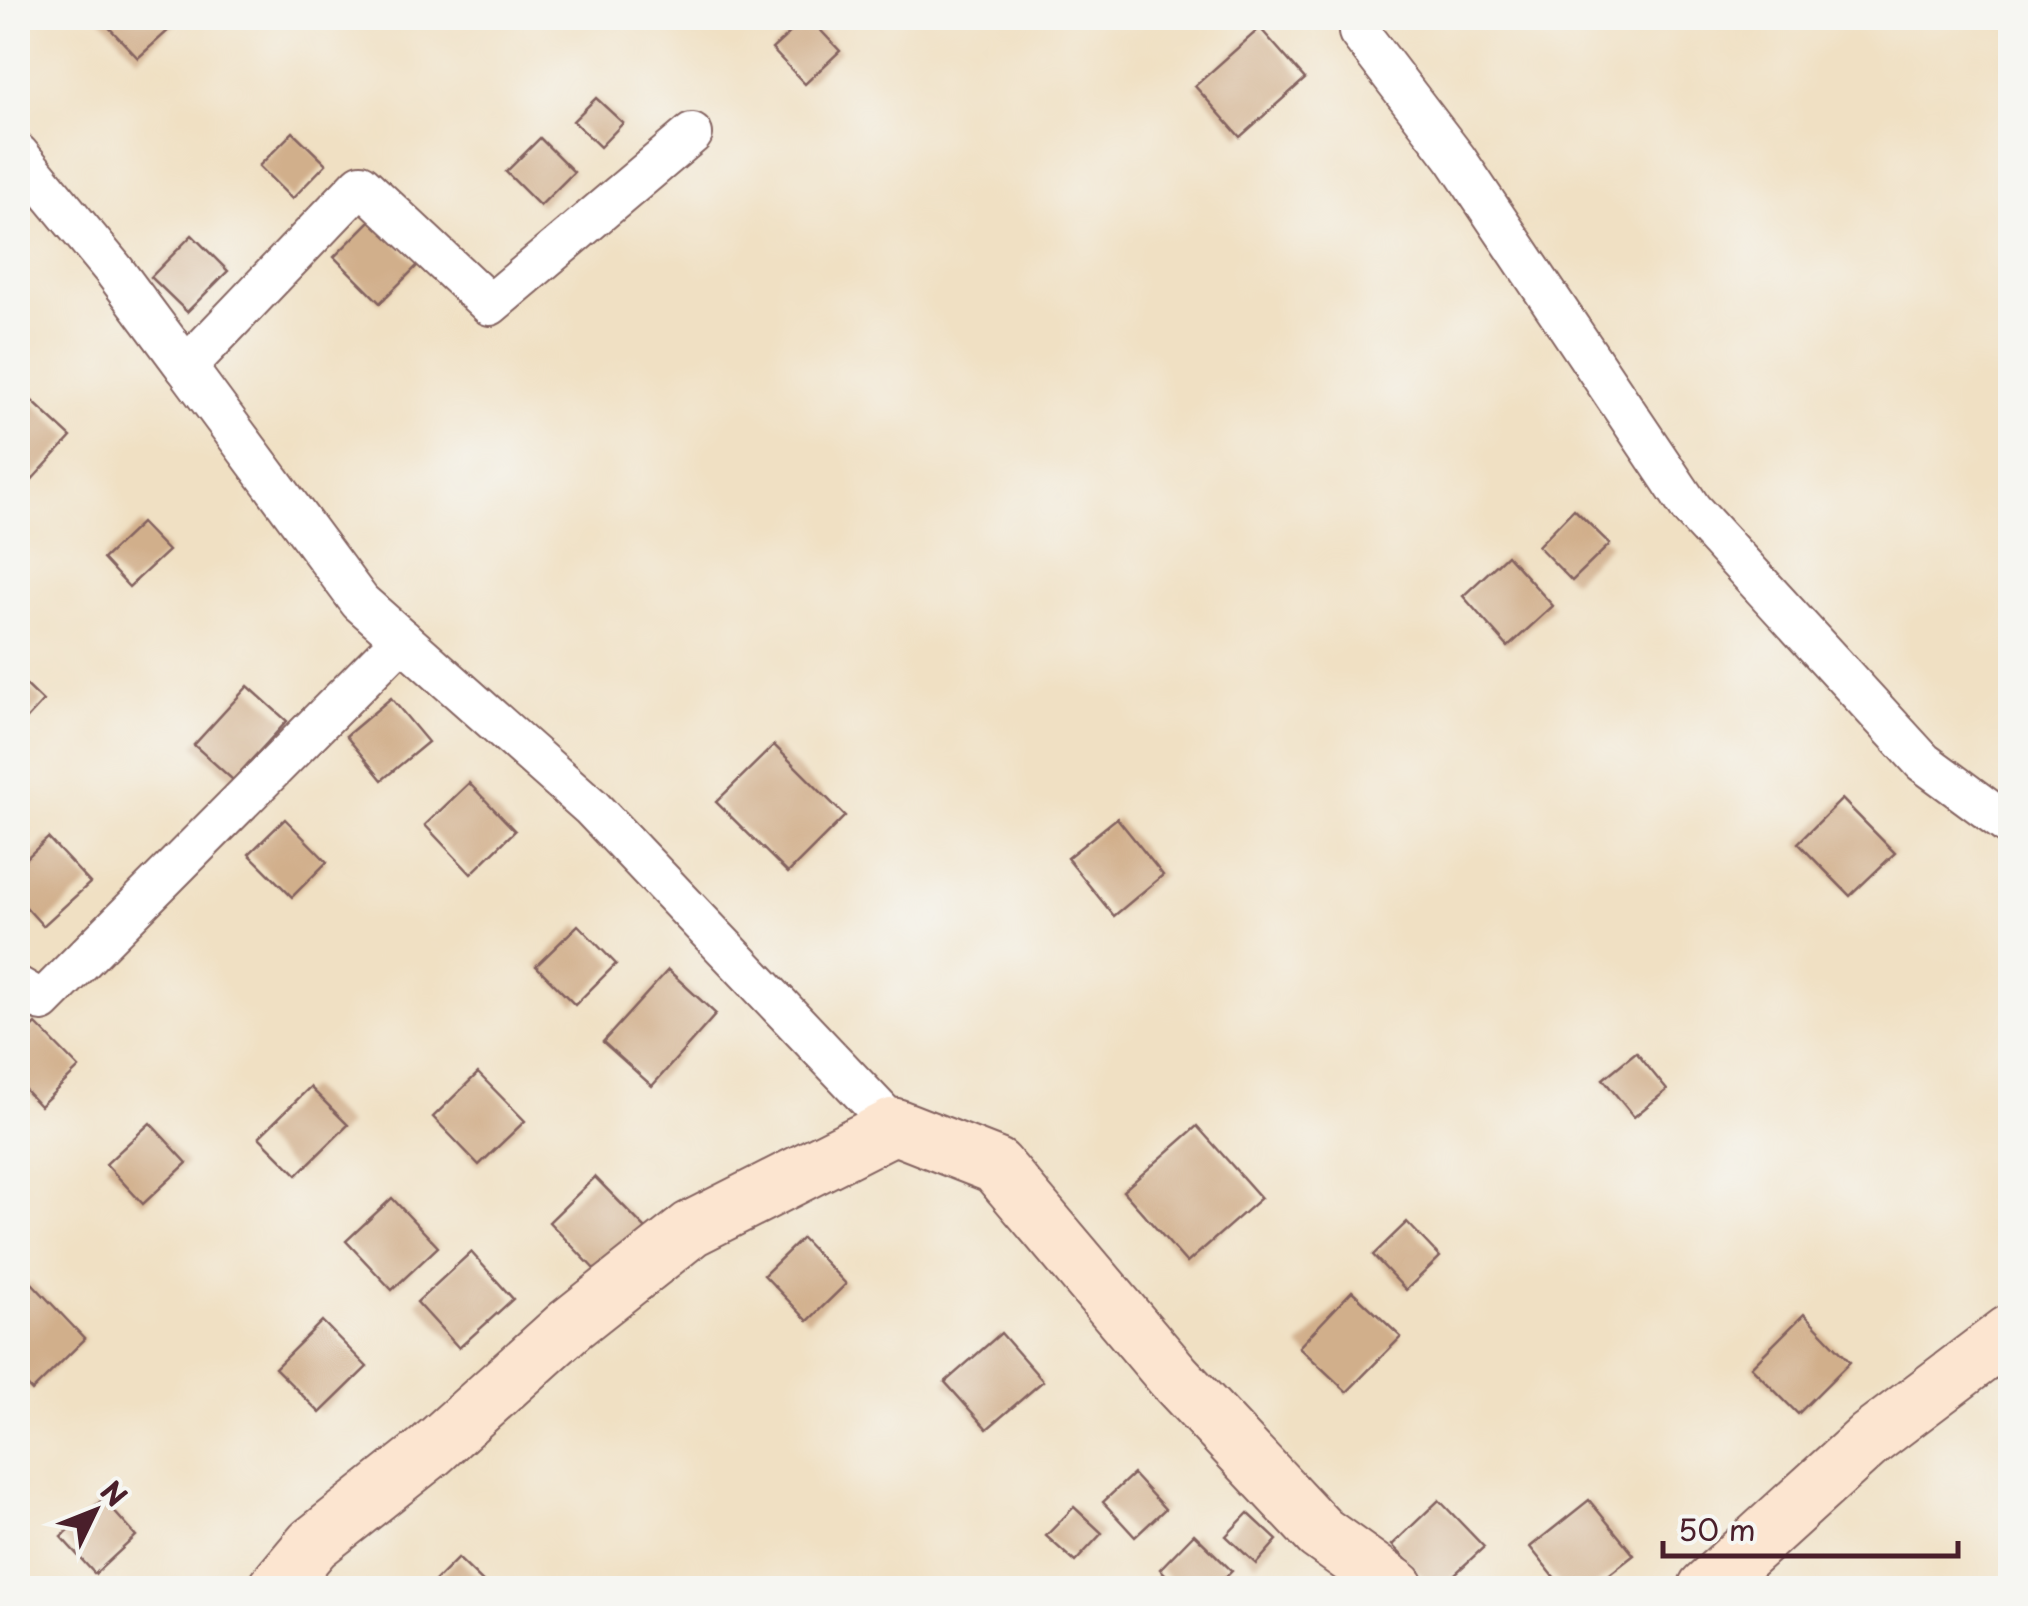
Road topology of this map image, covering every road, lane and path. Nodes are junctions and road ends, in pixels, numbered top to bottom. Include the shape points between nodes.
1 (1364, 22) edge
2 (692, 134) dead end
3 (18, 154) edge
4 (186, 368) junction
5 (402, 639) junction
6 (2010, 826) edge
7 (18, 987) edge
8 (894, 1126) junction
9 (2010, 1333) edge
10 (276, 1588) edge
11 (1397, 1588) edge
12 (1706, 1588) edge

1 - 6 street via 1691,508 1924,762
2 - 4 street via 490,306 362,184
3 - 4 street
4 - 5 street via 360,602
5 - 7 street via 42,1002
5 - 8 street via 591,807
8 - 10 main road via 691,1229 314,1544
8 - 11 main road via 996,1166 1174,1377 1320,1533
9 - 12 main road via 1870,1439

